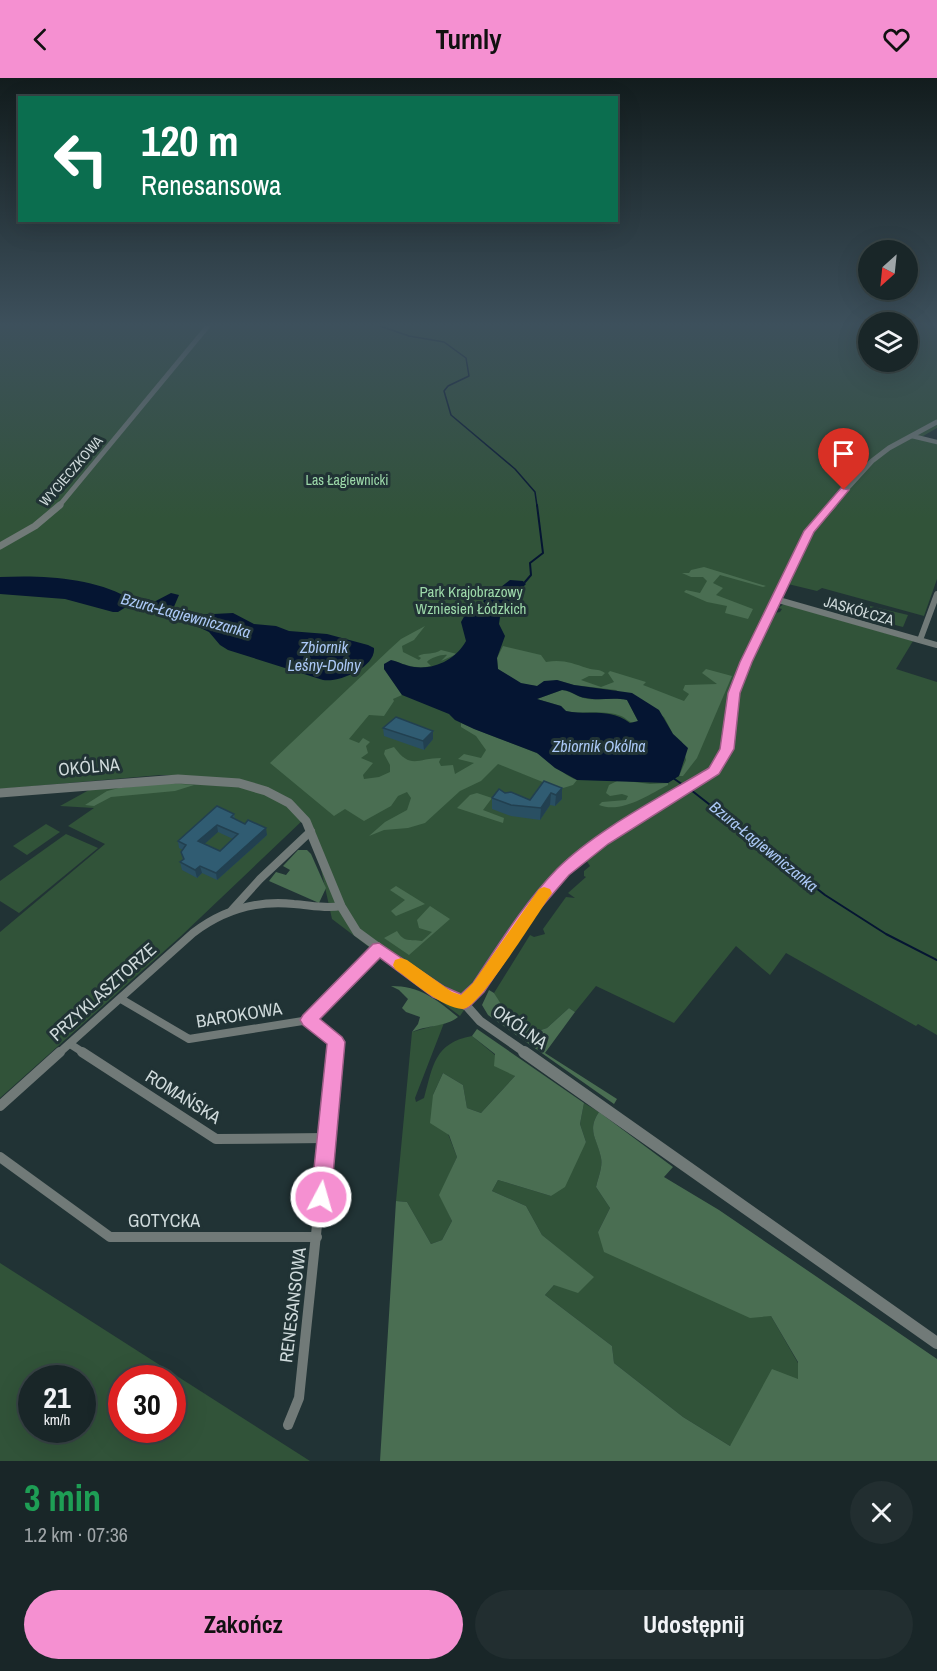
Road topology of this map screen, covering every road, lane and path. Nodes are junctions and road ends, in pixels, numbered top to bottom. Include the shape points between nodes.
1 (155, 391) edge
2 (937, 422) edge
3 (912, 435) junction
4 (937, 442) edge
5 (0, 544) edge
6 (937, 594) edge
7 (775, 599) junction
8 (920, 640) junction
9 (937, 645) edge
10 (0, 793) edge
11 (311, 831) junction
12 (341, 906) junction
13 (232, 909) junction
14 (379, 949) junction
15 (121, 999) junction
16 (464, 1003) junction
17 (309, 1020) junction
18 (70, 1044) junction
19 (0, 1106) edge
20 (327, 1138) junction
21 (0, 1157) edge
22 (317, 1237) junction
23 (937, 1343) edge
24 (288, 1425) dead end

1 - 5 street, WYCIECZKOWA via 64,500 27,531
2 - 3 street
3 - 4 street
3 - 7 street via 869,463 814,524
6 - 8 street
7 - 8 street, JASKÓŁCZA
7 - 16 street via 737,682 729,740 714,771 603,840 564,872 534,906
8 - 9 street, JASKÓŁCZA
10 - 11 street, OKÓLNA via 164,779 210,779 280,798 297,809
11 - 12 street, OKÓLNA
11 - 13 street, PRZYKLASZTORZE
12 - 13 street, PRZYKLASZTORZE via 324,909 273,903
12 - 14 street, OKÓLNA via 357,932
13 - 15 street, PRZYKLASZTORZE via 198,928
14 - 16 street, OKÓLNA via 439,992
14 - 17 street
15 - 17 street, BAROKOWA via 189,1039
15 - 18 street, PRZYKLASZTORZE
16 - 23 street, OKÓLNA via 480,1021
17 - 20 street, RENESANSOWA via 336,1042
18 - 19 street, PRZYKLASZTORZE
18 - 20 street, ROMAŃSKA via 216,1139
20 - 22 street, RENESANSOWA
21 - 22 street, GOTYCKA via 110,1237
22 - 24 street, RENESANSOWA via 299,1398

